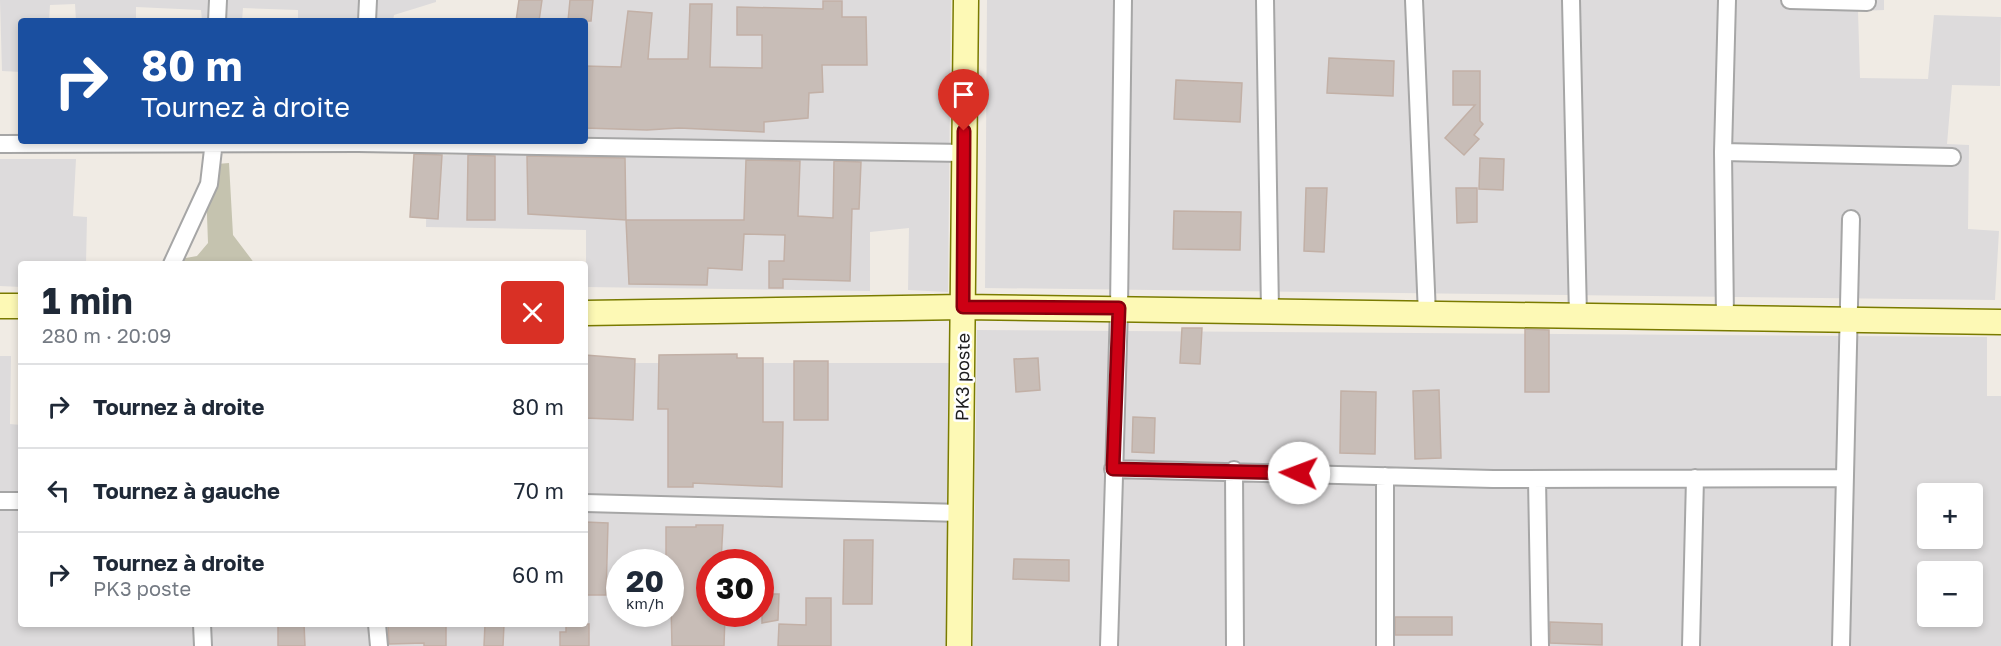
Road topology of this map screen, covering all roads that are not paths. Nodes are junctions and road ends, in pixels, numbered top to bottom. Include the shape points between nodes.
1 (218, 0) edge
2 (368, 0) edge
3 (966, 0) edge
4 (1124, 0) edge
5 (1265, 0) edge
6 (1414, 0) edge
7 (1571, 0) edge
8 (1727, 0) edge
9 (1790, 0) edge
10 (1867, 2) dead end
11 (217, 18) edge
12 (367, 18) edge
13 (0, 144) edge
14 (18, 144) edge
15 (214, 144) edge
16 (468, 144) edge
17 (1724, 152) junction
18 (964, 153) junction
19 (1952, 157) dead end
20 (1851, 219) dead end
21 (173, 261) edge
22 (0, 306) edge
23 (18, 306) edge
24 (963, 307) junction
25 (1119, 308) junction
26 (1270, 311) junction
27 (588, 313) edge
28 (1427, 315) junction
29 (1578, 316) junction
30 (1725, 318) junction
31 (1849, 320) junction
32 (2001, 322) edge
33 (1113, 469) junction
34 (1234, 470) junction
35 (1385, 476) junction
36 (1695, 478) junction
37 (1845, 478) junction
38 (1538, 479) junction
39 (0, 501) edge
40 (18, 501) edge
41 (588, 503) edge
42 (961, 513) junction
43 (202, 627) edge
44 (377, 627) edge
45 (203, 646) edge
46 (379, 646) edge
47 (959, 646) edge
48 (1109, 646) edge
49 (1235, 646) edge
50 (1385, 646) edge
51 (1540, 646) edge
52 (1691, 646) edge
53 (1841, 646) edge

1 - 11 street
2 - 12 street
3 - 18 street, PK3 poste
4 - 25 street
5 - 26 street
6 - 28 street
7 - 29 street
8 - 17 street
9 - 10 street
13 - 14 street
15 - 21 street via 208,184
16 - 18 street
17 - 19 street
17 - 30 street
18 - 24 street, PK3 poste
20 - 31 street
22 - 23 street
24 - 25 street
24 - 27 street
24 - 42 street, PK3 poste
25 - 26 street
25 - 33 street
26 - 28 street
28 - 29 street
29 - 30 street
30 - 31 street
31 - 32 street
31 - 37 street
33 - 34 street
33 - 48 street
34 - 35 street
34 - 49 street
35 - 38 street
35 - 50 street
36 - 37 street
36 - 38 street
36 - 52 street
37 - 53 street
38 - 51 street
39 - 40 street
41 - 42 street
42 - 47 street, PK3 poste
43 - 45 street
44 - 46 street

